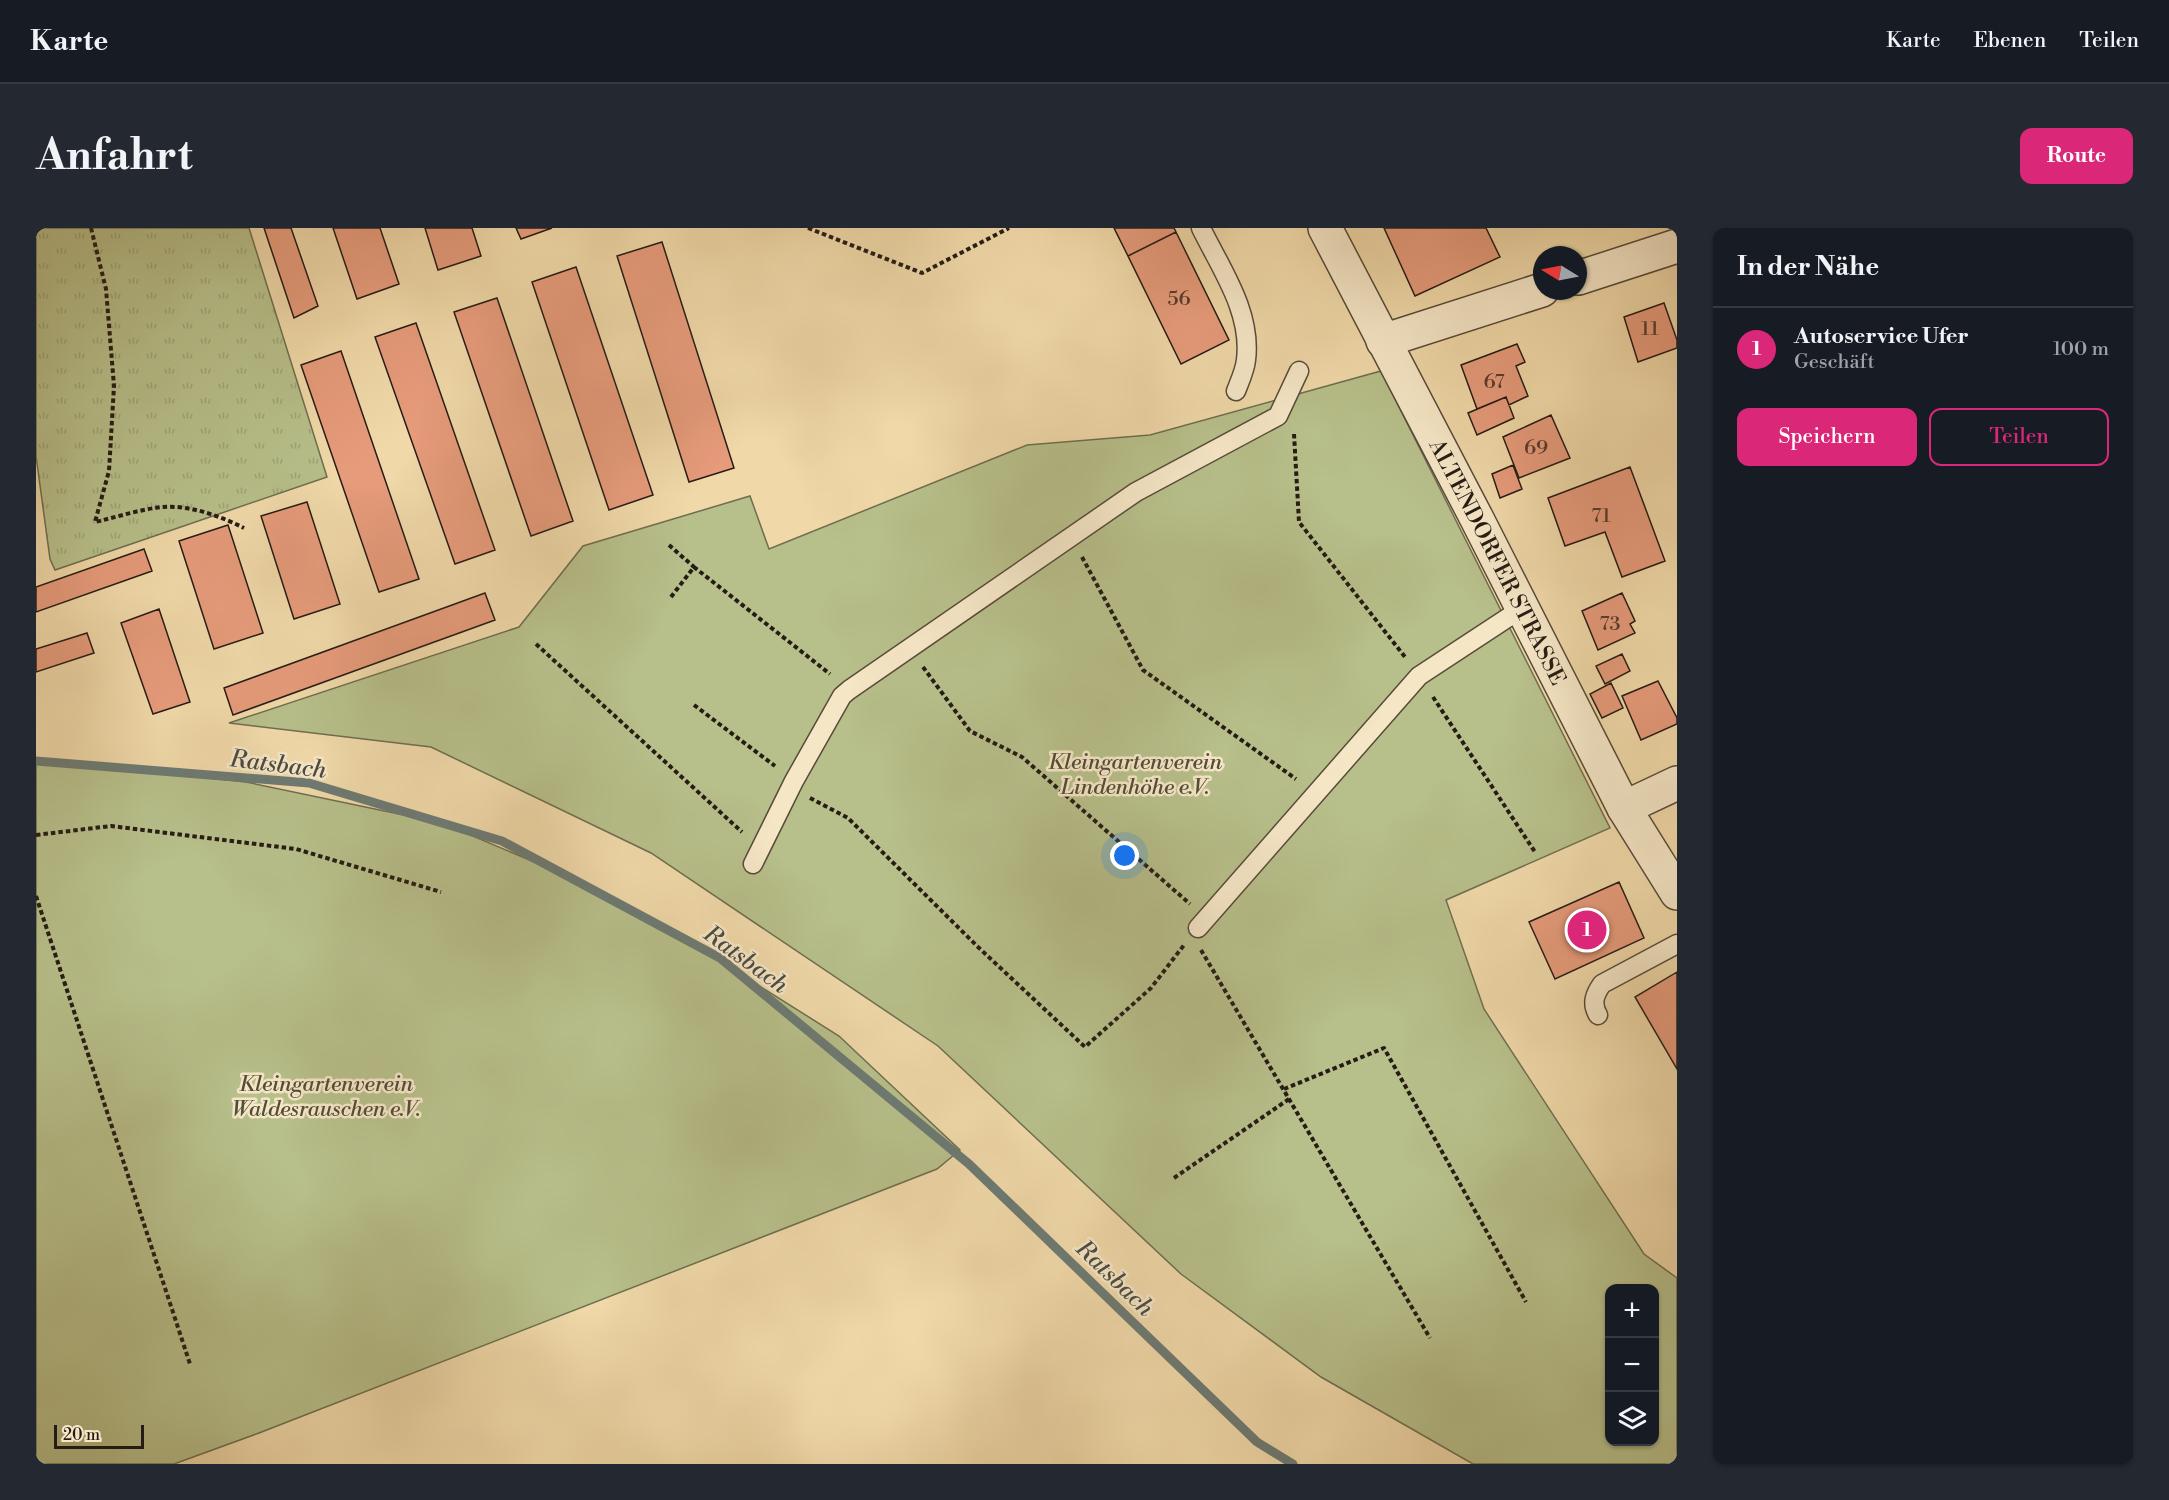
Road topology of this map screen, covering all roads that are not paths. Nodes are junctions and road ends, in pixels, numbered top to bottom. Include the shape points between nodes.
1 (1201, 228) edge
2 (1325, 228) edge
3 (1677, 246) edge
4 (1587, 275) edge
5 (1533, 293) edge
6 (1383, 341) junction
7 (1299, 371) dead end
8 (1236, 391) dead end
9 (1521, 609) junction
10 (1677, 783) edge
11 (1624, 808) junction
12 (757, 857) road end
13 (1677, 893) edge
14 (1202, 924) road end
15 (1677, 944) edge
16 (1598, 1015) dead end

1 - 8 lane via 1243,313 1246,362
2 - 6 street, ALTENDORFER STRASSE
3 - 4 street
5 - 6 street
6 - 9 street, ALTENDORFER STRASSE
7 - 12 lane via 1278,416 1136,492 842,696
9 - 11 street, ALTENDORFER STRASSE
9 - 14 lane via 1419,676
10 - 11 street
11 - 13 street, ALTENDORFER STRASSE
15 - 16 lane via 1602,984 1593,1007

